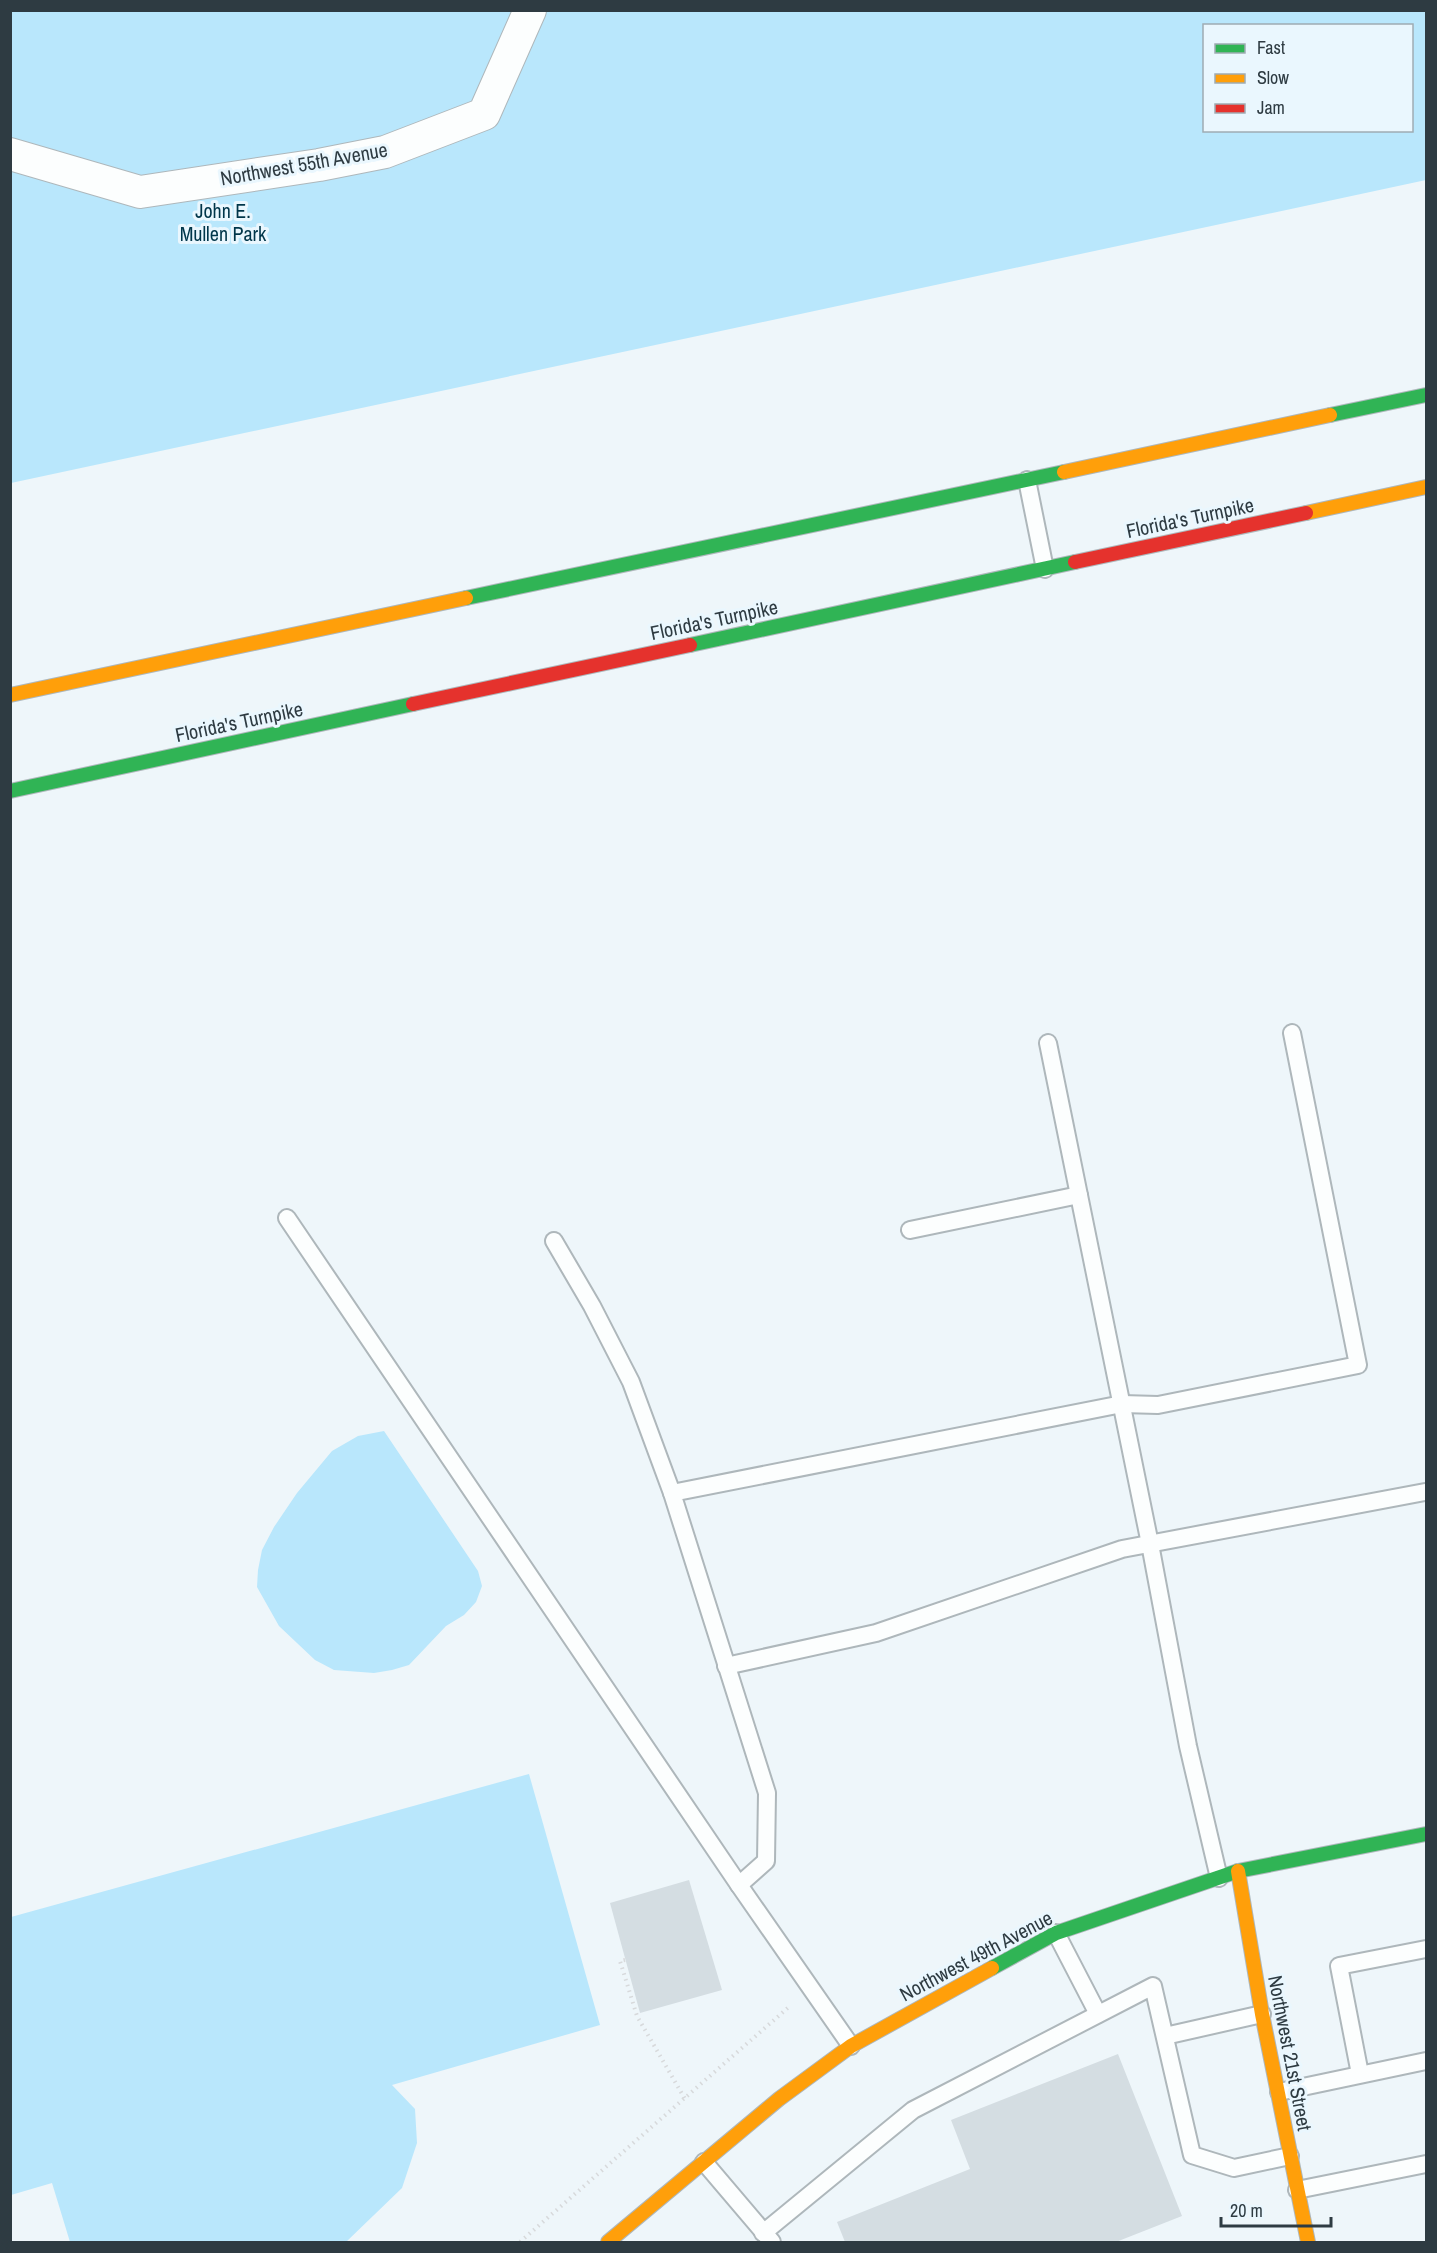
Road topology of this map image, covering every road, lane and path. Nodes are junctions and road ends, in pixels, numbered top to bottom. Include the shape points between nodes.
1 (530, 10) edge
2 (10, 154) edge
3 (1426, 395) edge
4 (1027, 480) junction
5 (1426, 487) edge
6 (1045, 569) junction
7 (10, 695) edge
8 (10, 790) edge
9 (1292, 1033) dead end
10 (1048, 1043) dead end
11 (1079, 1195) junction
12 (287, 1218) dead end
13 (910, 1230) dead end
14 (554, 1241) dead end
15 (1122, 1404) junction
16 (1425, 1492) edge
17 (672, 1493) junction
18 (1150, 1544) junction
19 (726, 1666) junction
20 (1426, 1834) edge
21 (1238, 1871) junction
22 (1219, 1878) junction
23 (739, 1885) junction
24 (1056, 1933) junction
25 (1426, 1949) edge
26 (625, 1960) dead end
27 (812, 1989) junction
28 (1098, 2014) junction
29 (1262, 2014) junction
30 (1165, 2036) junction
31 (852, 2046) junction
32 (1426, 2061) edge
33 (1360, 2074) junction
34 (1279, 2092) junction
35 (685, 2099) junction
36 (1290, 2156) junction
37 (705, 2162) junction
38 (1426, 2164) edge
39 (1297, 2190) junction
40 (768, 2238) edge
41 (614, 2241) edge
42 (520, 2242) edge
43 (1308, 2242) edge

1 - 2 street, Northwest 55th Avenue via 484,114 385,152 140,192
3 - 4 main road
4 - 6 lane
4 - 7 main road
5 - 6 main road, Florida's Turnpike
6 - 8 main road, Florida's Turnpike
9 - 15 lane via 1358,1365 1158,1405
10 - 11 lane
11 - 13 lane
11 - 15 lane
12 - 23 lane
14 - 17 lane via 632,1382
15 - 17 lane
15 - 18 lane
16 - 18 lane
17 - 19 lane
18 - 19 lane via 876,1633
18 - 22 lane via 1188,1746
19 - 23 lane via 766,1793 766,1861
20 - 21 main road, Northwest 49th Avenue
21 - 22 main road, Northwest 49th Avenue
21 - 29 main road, Northwest 21st Street
22 - 24 main road, Northwest 49th Avenue
23 - 27 lane
24 - 28 lane
24 - 31 main road, Northwest 49th Avenue
25 - 33 lane via 1339,1966
26 - 35 path via 620,1961 637,2016
27 - 31 lane
27 - 35 path
28 - 30 lane via 1153,1986
28 - 40 lane via 913,2110
29 - 30 lane
29 - 34 main road, Northwest 21st Street
30 - 36 lane via 1192,2155 1234,2168
31 - 37 main road, Northwest 49th Avenue via 779,2099
32 - 33 lane
33 - 34 lane
34 - 36 main road, Northwest 21st Street
35 - 42 path
36 - 39 main road, Northwest 21st Street
37 - 40 lane
37 - 41 main road, Northwest 49th Avenue
38 - 39 lane
39 - 43 main road, Northwest 21st Street

